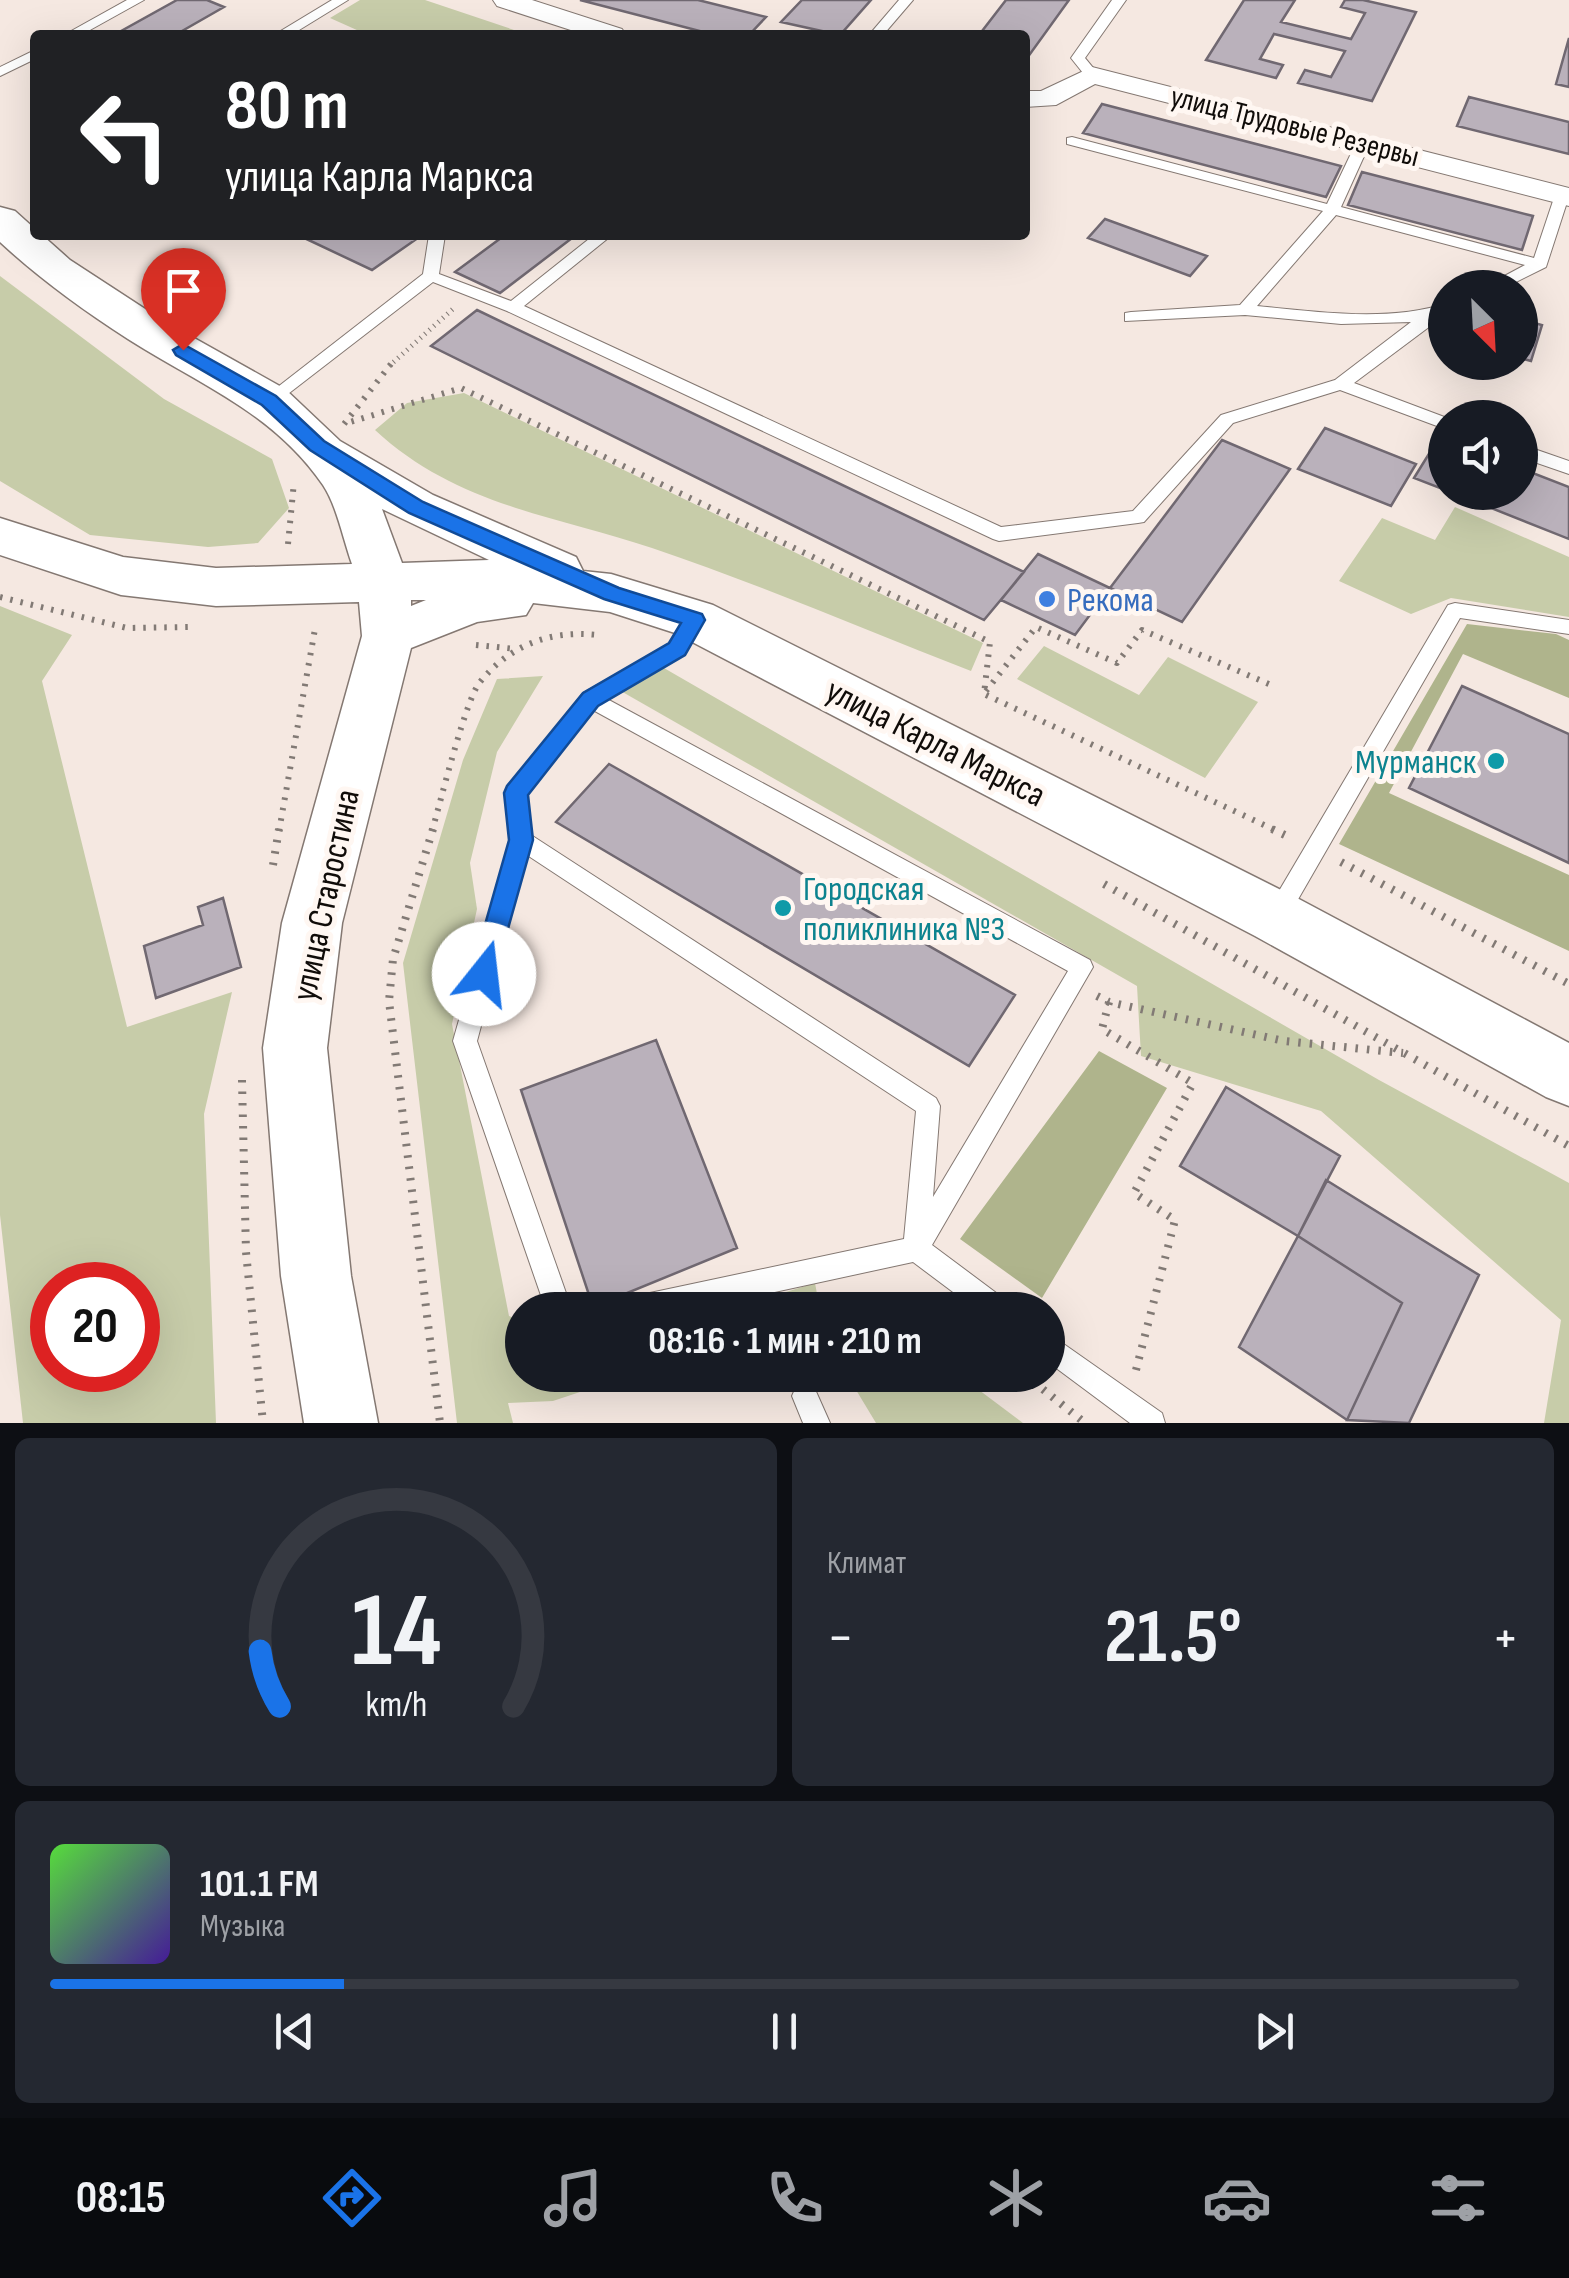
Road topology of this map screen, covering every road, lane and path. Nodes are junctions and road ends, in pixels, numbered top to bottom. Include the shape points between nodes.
1 (137, 0) edge
2 (341, 0) edge
3 (506, 0) edge
4 (906, 0) edge
5 (1119, 0) edge
6 (80, 30) edge
7 (290, 30) edge
8 (599, 30) edge
9 (880, 30) edge
10 (30, 57) edge
11 (0, 72) edge
12 (1092, 74) junction
13 (1030, 99) edge
14 (1072, 140) dead end
15 (1363, 143) junction
16 (1566, 196) edge
17 (1332, 210) junction
18 (0, 220) edge
19 (436, 240) edge
20 (598, 240) edge
21 (1540, 264) junction
22 (1528, 270) edge
23 (431, 276) junction
24 (475, 291) junction
25 (513, 307) junction
26 (1244, 310) junction
27 (1428, 313) edge
28 (1131, 317) dead end
29 (1428, 319) edge
30 (1341, 384) junction
31 (269, 400) junction
32 (1428, 416) edge
33 (1538, 457) edge
34 (319, 468) junction
35 (1569, 468) edge
36 (0, 536) edge
37 (288, 544) dead end
38 (235, 587) junction
39 (611, 594) junction
40 (385, 608) junction
41 (1569, 627) edge
42 (686, 634) junction
43 (1269, 684) dead end
44 (984, 694) junction
45 (590, 699) junction
46 (521, 840) junction
47 (1318, 850) junction
48 (1096, 880) dead end
49 (1276, 917) junction
50 (1569, 984) edge
51 (1410, 1053) junction
52 (1569, 1076) edge
53 (1569, 1146) edge
54 (916, 1249) junction
55 (553, 1292) edge
56 (715, 1292) edge
57 (974, 1292) edge
58 (1065, 1359) edge
59 (1046, 1392) edge
60 (805, 1396) dead end
61 (1127, 1405) junction
62 (341, 1423) edge
63 (440, 1423) edge
64 (818, 1423) edge
65 (1085, 1423) edge
66 (1152, 1423) edge

1 - 6 lane
2 - 7 lane
3 - 8 street
4 - 9 lane
5 - 12 lane via 1078,58
10 - 11 lane
12 - 13 street via 1046,98
12 - 15 street, улица Трудовые Резервы
14 - 17 lane
15 - 16 street, улица Трудовые Резервы
15 - 17 lane
16 - 21 lane
17 - 21 lane
17 - 26 lane
18 - 31 main road via 55,269 146,330
19 - 23 lane
20 - 25 lane
21 - 22 lane
23 - 24 lane
23 - 31 lane
24 - 25 lane
24 - 44 path via 397,356 344,424 460,388 990,642
25 - 30 lane via 1000,534 1138,518 1227,419
26 - 27 lane via 1341,319
26 - 28 lane
29 - 30 lane
30 - 32 lane
31 - 34 main road
33 - 35 lane
34 - 37 path via 296,486
34 - 38 main road via 340,527 324,552
34 - 39 main road
34 - 40 main road
36 - 38 main road via 120,576
38 - 40 main road
39 - 40 main road
39 - 42 main road, улица Карла Маркса
40 - 62 main road, улица Старостина via 312,923 295,1048 316,1276
41 - 47 lane via 1455,610
42 - 45 lane
42 - 49 main road, улица Карла Маркса
42 - 63 path via 570,632 516,648 476,684 393,959 389,1001
43 - 44 path via 1142,630 1117,662 1036,626
44 - 47 path
45 - 46 lane via 516,793
45 - 54 lane via 1082,967
46 - 54 lane via 928,1106
46 - 55 lane via 465,1041
47 - 49 lane
47 - 50 path
48 - 51 path
49 - 52 main road, улица Карла Маркса
51 - 53 path
51 - 61 path via 1284,1042 1108,1002 1102,1029 1193,1083 1134,1193 1175,1220
54 - 56 lane
54 - 57 lane
58 - 61 lane
59 - 65 path
60 - 64 lane
61 - 66 lane

